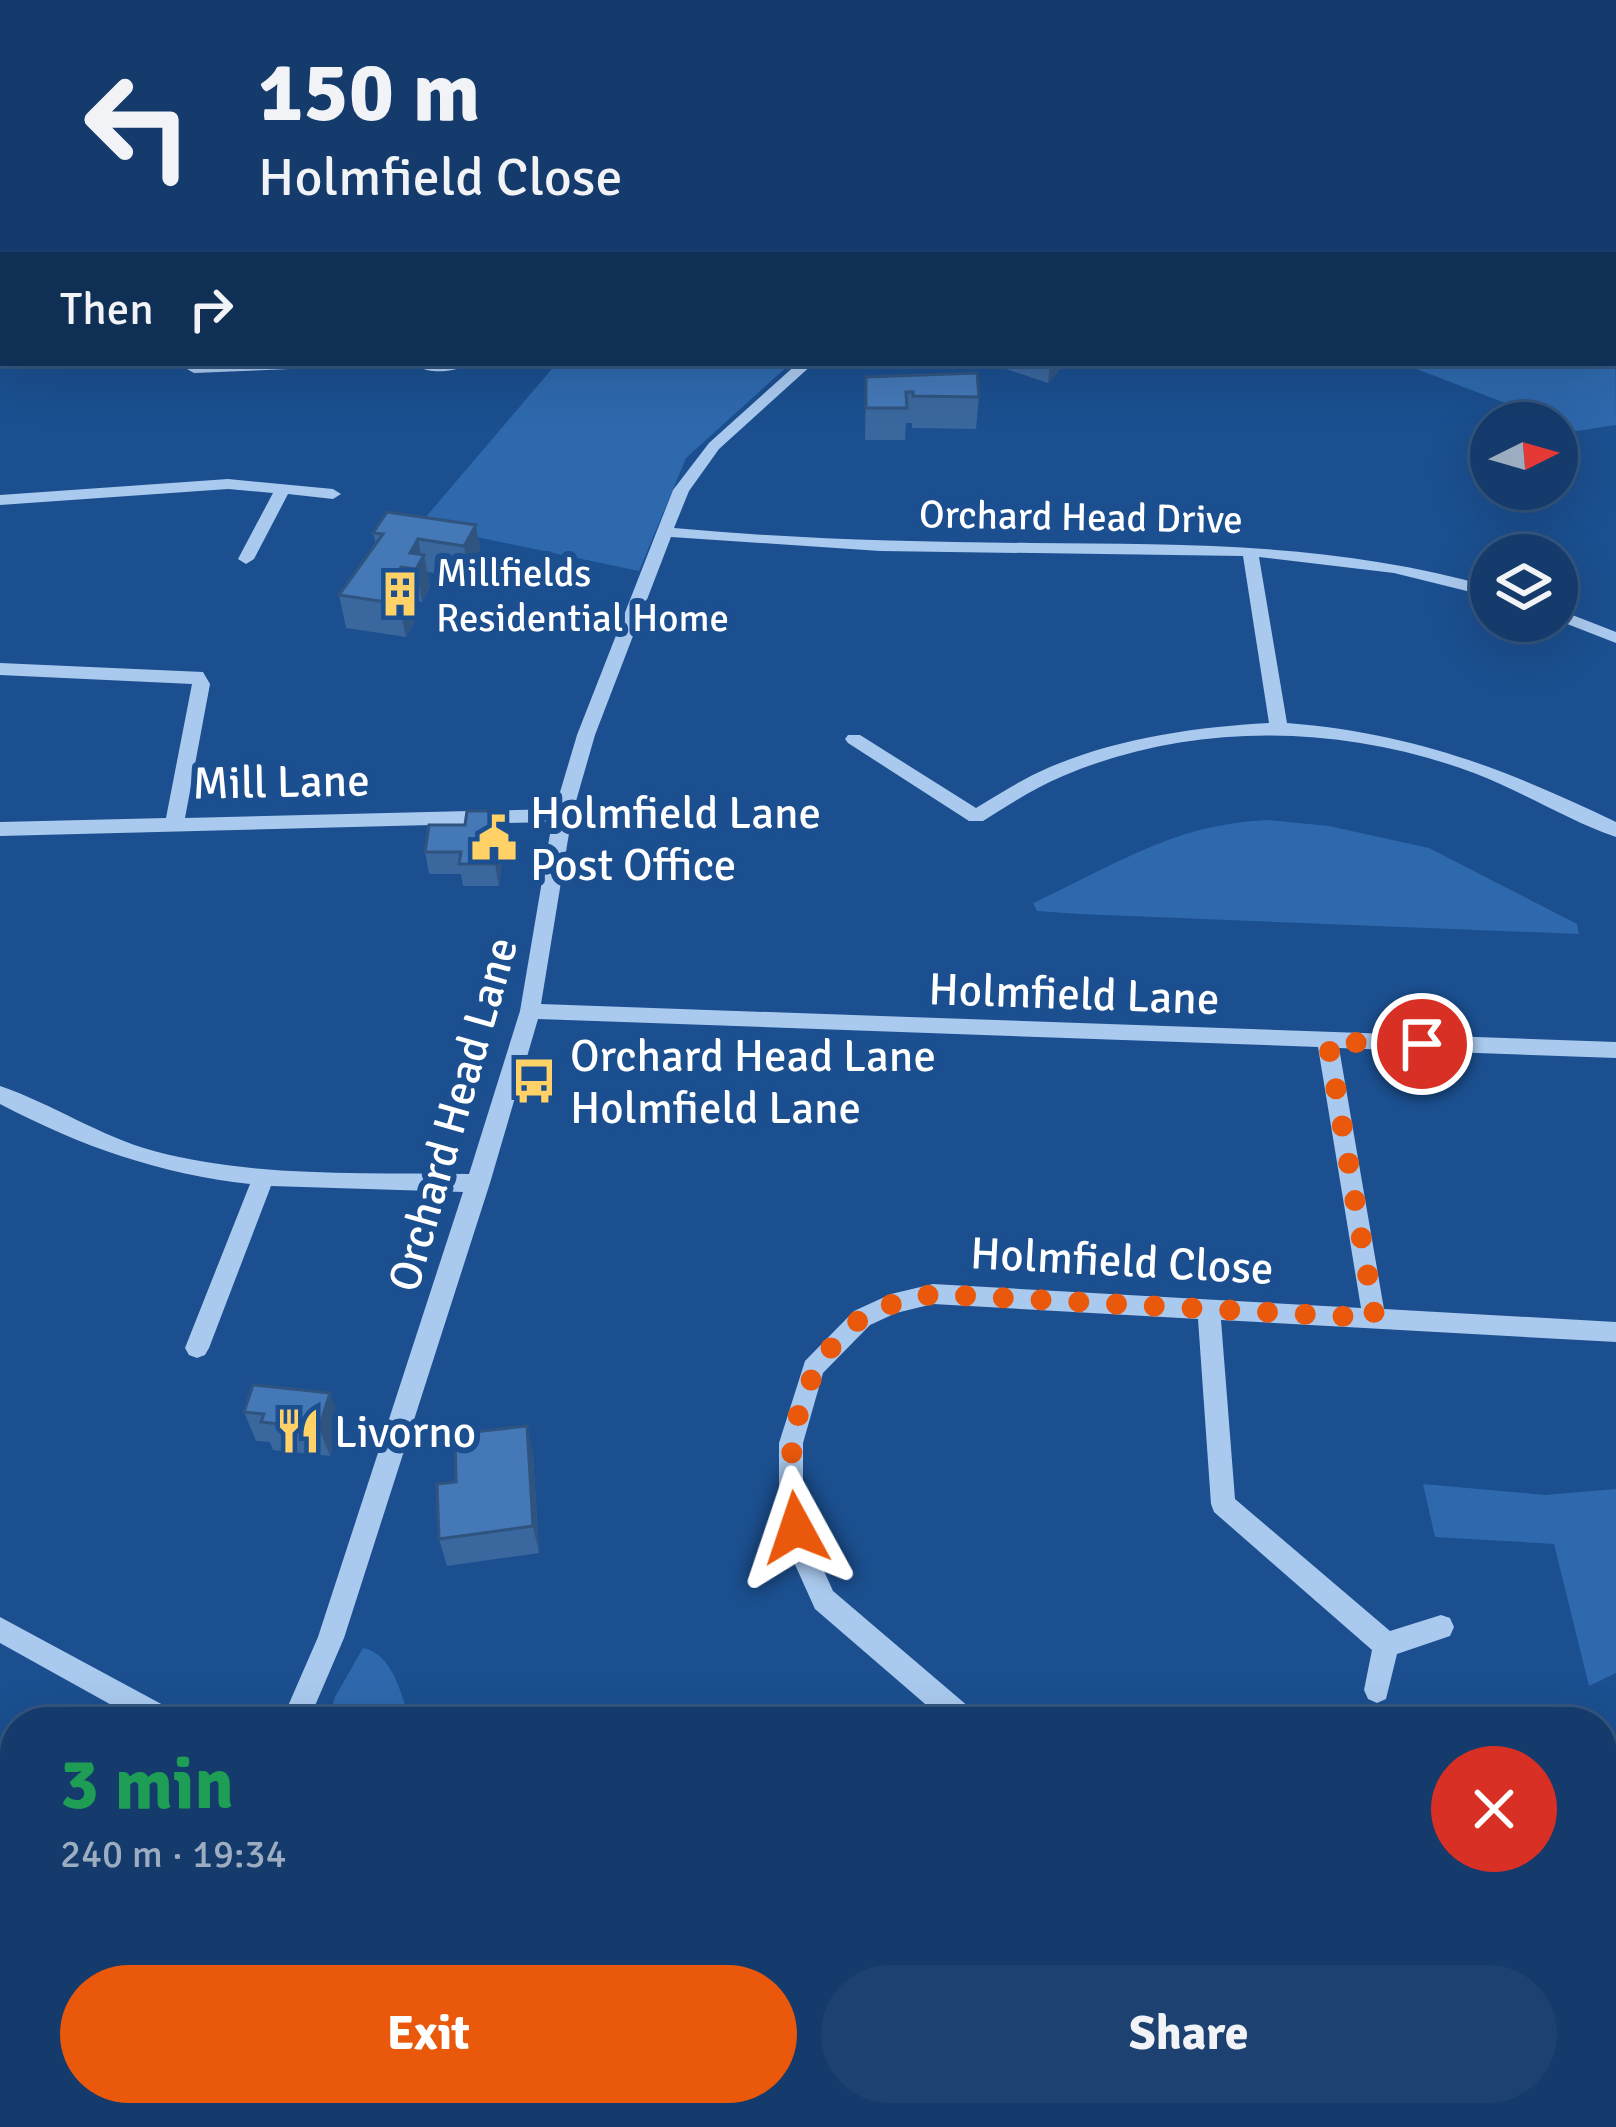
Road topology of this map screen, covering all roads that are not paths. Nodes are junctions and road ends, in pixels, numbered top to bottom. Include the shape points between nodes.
1 (248, 366) edge
2 (436, 366) edge
3 (804, 366) edge
4 (427, 367) dead end
5 (194, 369) dead end
6 (284, 489) junction
7 (333, 494) dead end
8 (0, 500) edge
9 (666, 532) junction
10 (1250, 550) junction
11 (246, 559) dead end
12 (1470, 585) edge
13 (1578, 623) edge
14 (1616, 638) edge
15 (0, 669) edge
16 (1278, 725) junction
17 (854, 739) dead end
18 (563, 814) junction
19 (175, 821) junction
20 (0, 829) edge
21 (1616, 830) edge
22 (530, 1011) junction
23 (1328, 1042) junction
24 (1616, 1050) edge
25 (0, 1094) edge
26 (264, 1176) junction
27 (479, 1184) junction
28 (1209, 1310) junction
29 (1375, 1318) junction
30 (1616, 1332) edge
31 (197, 1348) dead end
32 (1441, 1628) dead end
33 (0, 1629) edge
34 (1386, 1645) junction
35 (1377, 1690) dead end
36 (141, 1707) edge
37 (301, 1707) edge
38 (948, 1707) edge

1 - 5 street
2 - 4 street
3 - 9 street, Orchard Head Lane via 693,470
6 - 7 street
6 - 8 street via 174,485
6 - 11 street
9 - 10 street, Orchard Head Drive via 781,545
9 - 18 street, Orchard Head Lane
10 - 12 street, Orchard Head Drive
10 - 16 street
13 - 14 street
15 - 19 street via 197,676
16 - 17 street via 1136,747 1060,770 976,816
16 - 21 street via 1460,760
18 - 19 street, Mill Lane
18 - 22 street, Orchard Head Lane
19 - 20 street, Mill Lane
22 - 23 street, Holmfield Lane
22 - 27 street, Orchard Head Lane
23 - 24 street, Holmfield Lane
23 - 29 street
25 - 26 street via 114,1147 180,1166
26 - 27 street
26 - 31 street
27 - 37 street, Orchard Head Lane via 331,1638
28 - 29 street, Holmfield Close
28 - 34 street via 1223,1504
28 - 38 street, Holmfield Close via 933,1294 862,1318 813,1368 791,1443 801,1549 824,1600
29 - 30 street, Holmfield Close
32 - 34 street
33 - 36 street
34 - 35 street

